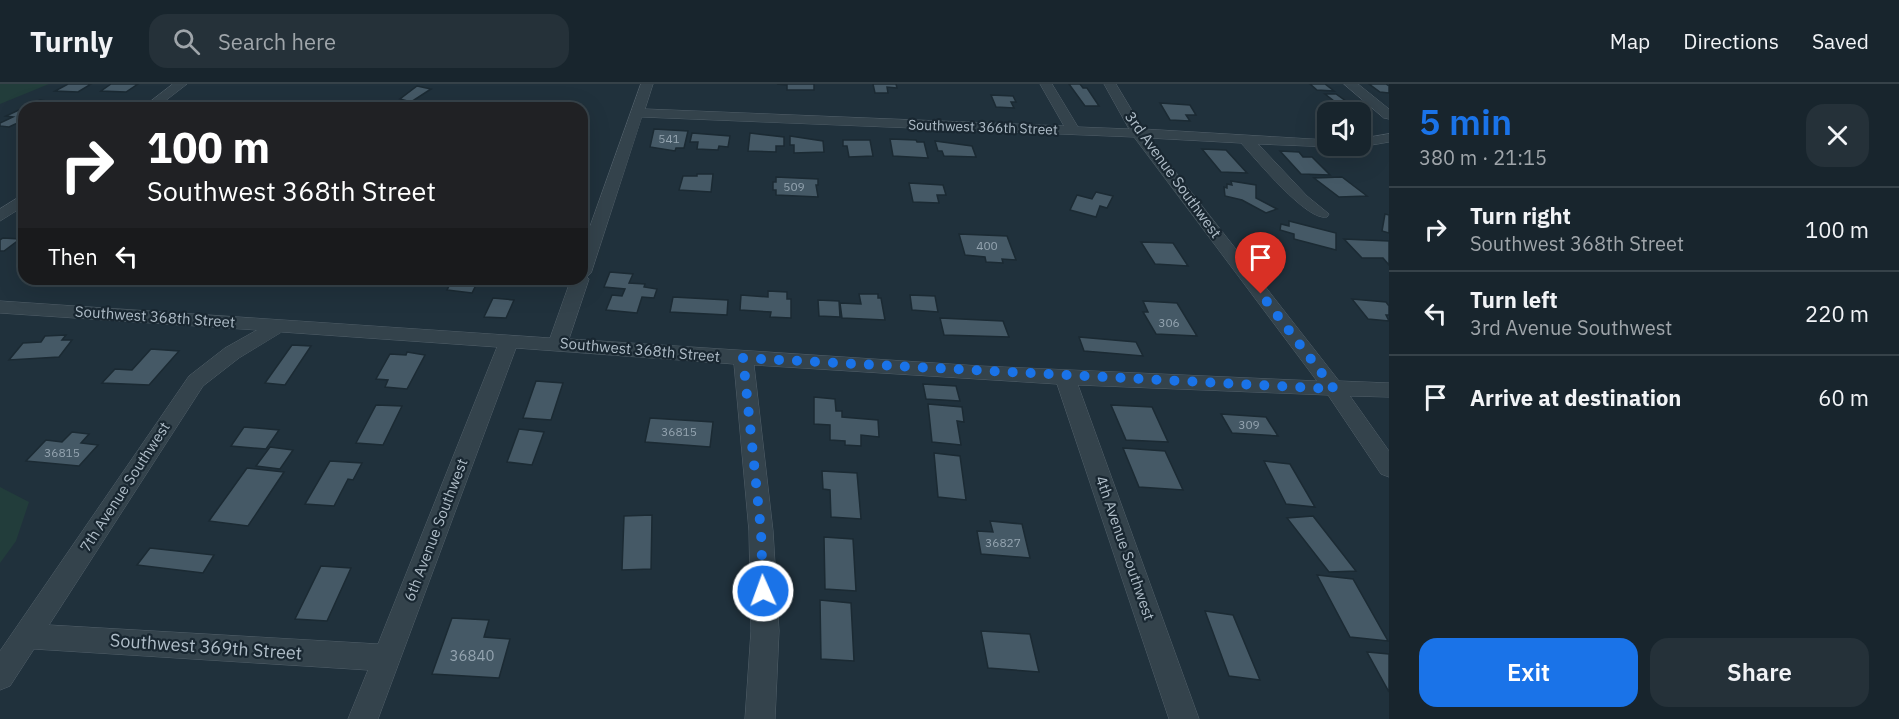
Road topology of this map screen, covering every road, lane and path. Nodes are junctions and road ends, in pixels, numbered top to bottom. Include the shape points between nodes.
1 (181, 84) edge
2 (647, 84) edge
3 (1046, 84) edge
4 (1110, 84) edge
5 (1350, 84) edge
6 (156, 102) edge
7 (637, 113) junction
8 (1389, 115) edge
9 (1073, 130) junction
10 (1138, 133) junction
11 (1389, 138) edge
12 (1246, 140) junction
13 (1371, 141) edge
14 (1317, 143) edge
15 (18, 203) edge
16 (1321, 214) dead end
17 (0, 216) edge
18 (588, 256) edge
19 (578, 285) edge
20 (0, 307) edge
21 (279, 325) junction
22 (509, 340) junction
23 (558, 344) junction
24 (743, 358) junction
25 (1065, 377) junction
26 (1334, 389) junction
27 (1389, 390) edge
28 (1389, 468) edge
29 (26, 636) junction
30 (387, 658) junction
31 (0, 676) edge
32 (363, 719) edge
33 (760, 719) edge
34 (1184, 719) edge

1 - 6 street
2 - 7 street
3 - 9 street
4 - 10 street, 3rd Avenue Southwest
5 - 8 street
7 - 9 street, Southwest 366th Street
7 - 18 street
9 - 10 street, Southwest 366th Street
10 - 12 street, Southwest 366th Street
10 - 26 street, 3rd Avenue Southwest
11 - 13 street
12 - 14 street, Southwest 366th Street
12 - 16 street
15 - 17 street
19 - 23 street
20 - 21 street, Southwest 368th Street
21 - 22 street, Southwest 368th Street
21 - 29 street, 7th Avenue Southwest via 232,353 196,381
22 - 23 street, Southwest 368th Street
22 - 30 street, 6th Avenue Southwest
23 - 24 street, Southwest 368th Street
24 - 25 street, Southwest 368th Street
24 - 33 street via 761,531 765,631
25 - 26 street, Southwest 368th Street
25 - 34 street, 4th Avenue Southwest
26 - 27 street, Southwest 368th Street
26 - 28 street, 3rd Avenue Southwest
29 - 30 street, Southwest 369th Street
29 - 31 street, 7th Avenue Southwest
30 - 32 street, 6th Avenue Southwest

